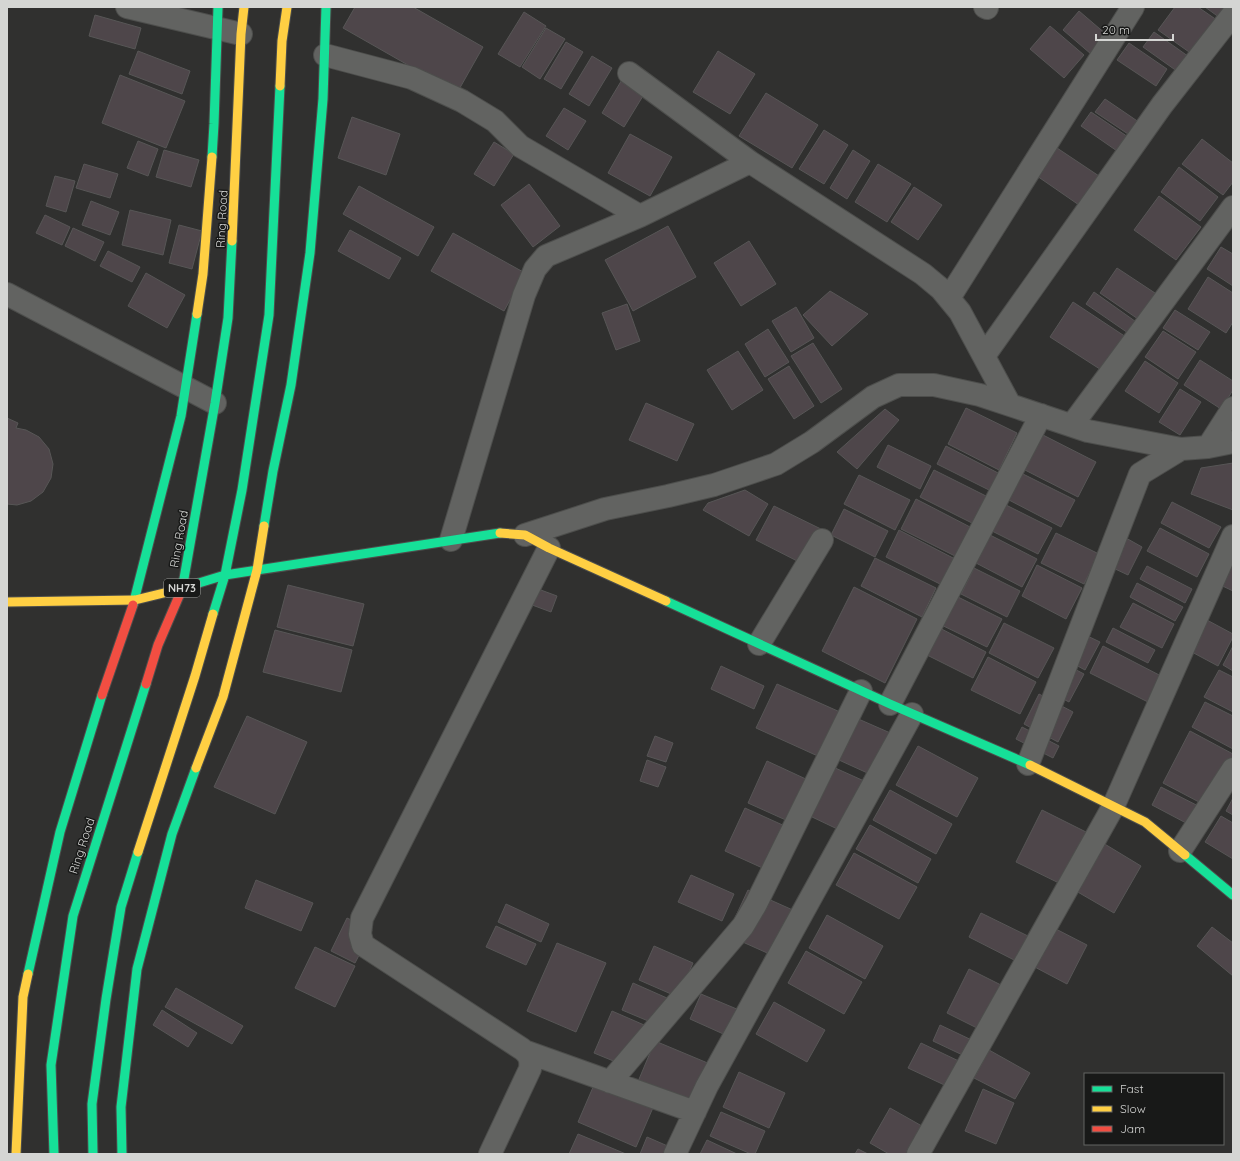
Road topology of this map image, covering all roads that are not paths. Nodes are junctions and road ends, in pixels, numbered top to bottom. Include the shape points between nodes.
1 (127, 7) edge
2 (218, 7) edge
3 (244, 7) edge
4 (287, 7) edge
5 (326, 7) edge
6 (1133, 7) edge
7 (1233, 14) edge
8 (217, 28) junction
9 (241, 34) junction
10 (325, 55) junction
11 (629, 73) dead end
12 (750, 162) junction
13 (1233, 207) edge
14 (640, 216) junction
15 (7, 294) edge
16 (949, 298) junction
17 (984, 356) junction
18 (185, 387) junction
19 (215, 403) junction
20 (1010, 405) junction
21 (1233, 408) edge
22 (1041, 415) junction
23 (1072, 425) junction
24 (1233, 442) edge
25 (1208, 447) junction
26 (1181, 449) junction
27 (525, 535) junction
28 (1233, 536) edge
29 (451, 540) junction
30 (822, 540) dead end
31 (549, 548) junction
32 (257, 570) junction
33 (225, 575) junction
34 (182, 589) junction
35 (135, 600) junction
36 (7, 602) edge
37 (759, 644) junction
38 (861, 691) junction
39 (890, 704) junction
40 (912, 714) junction
41 (1028, 764) junction
42 (1233, 769) edge
43 (1113, 807) junction
44 (1180, 851) junction
45 (1233, 894) edge
46 (526, 1052) junction
47 (13, 1079) edge
48 (610, 1082) junction
49 (695, 1112) junction
50 (16, 1154) edge
51 (54, 1154) edge
52 (93, 1154) edge
53 (122, 1154) edge
54 (490, 1154) edge
55 (675, 1154) edge
56 (918, 1154) edge

1 - 8 street
2 - 8 main road
3 - 9 main road, Ring Road / NH73
4 - 33 main road, NH73 via 282,41 269,315 242,490
5 - 10 main road
6 - 16 street
7 - 17 street via 1162,105
8 - 9 street
8 - 18 main road via 214,124 203,274
9 - 19 main road, Ring Road / NH73 via 236,190 228,318
10 - 14 street via 412,78 462,101 495,121 520,146
10 - 32 main road via 324,99 310,253 291,385 273,471
11 - 12 street
12 - 14 street
12 - 16 street via 923,274
13 - 23 street
14 - 29 street via 546,256 535,269 524,295
15 - 18 street
16 - 17 street via 960,312
17 - 20 street
18 - 19 street
18 - 35 main road via 181,416
19 - 34 main road, Ring Road / NH73
20 - 22 street
20 - 27 street via 980,395 934,385 899,385 873,397 812,442 776,464 714,485 605,509
21 - 25 street
22 - 23 street
22 - 39 street
23 - 26 street via 1088,431
24 - 25 street
25 - 26 street
26 - 41 street via 1140,474
27 - 29 main road via 500,533
27 - 31 main road
28 - 43 street
29 - 32 main road
30 - 37 street
31 - 37 main road
31 - 46 street via 362,918 360,934 363,945
32 - 33 main road
32 - 53 main road via 223,697 172,834 137,969 121,1107
33 - 34 main road
33 - 52 main road, NH73 via 121,907 92,1104
34 - 35 main road
34 - 51 main road, Ring Road / NH73 via 158,645 73,916 51,1066
35 - 36 main road
35 - 47 main road via 96,713 60,832 23,997
37 - 38 main road
38 - 39 main road
38 - 48 street via 743,926
39 - 40 main road
40 - 41 main road
40 - 49 street
41 - 43 main road
42 - 44 street
43 - 44 main road via 1145,822
43 - 56 street
44 - 45 main road
46 - 48 street
46 - 54 street via 531,1062 530,1069
47 - 50 main road
48 - 49 street
49 - 55 street

